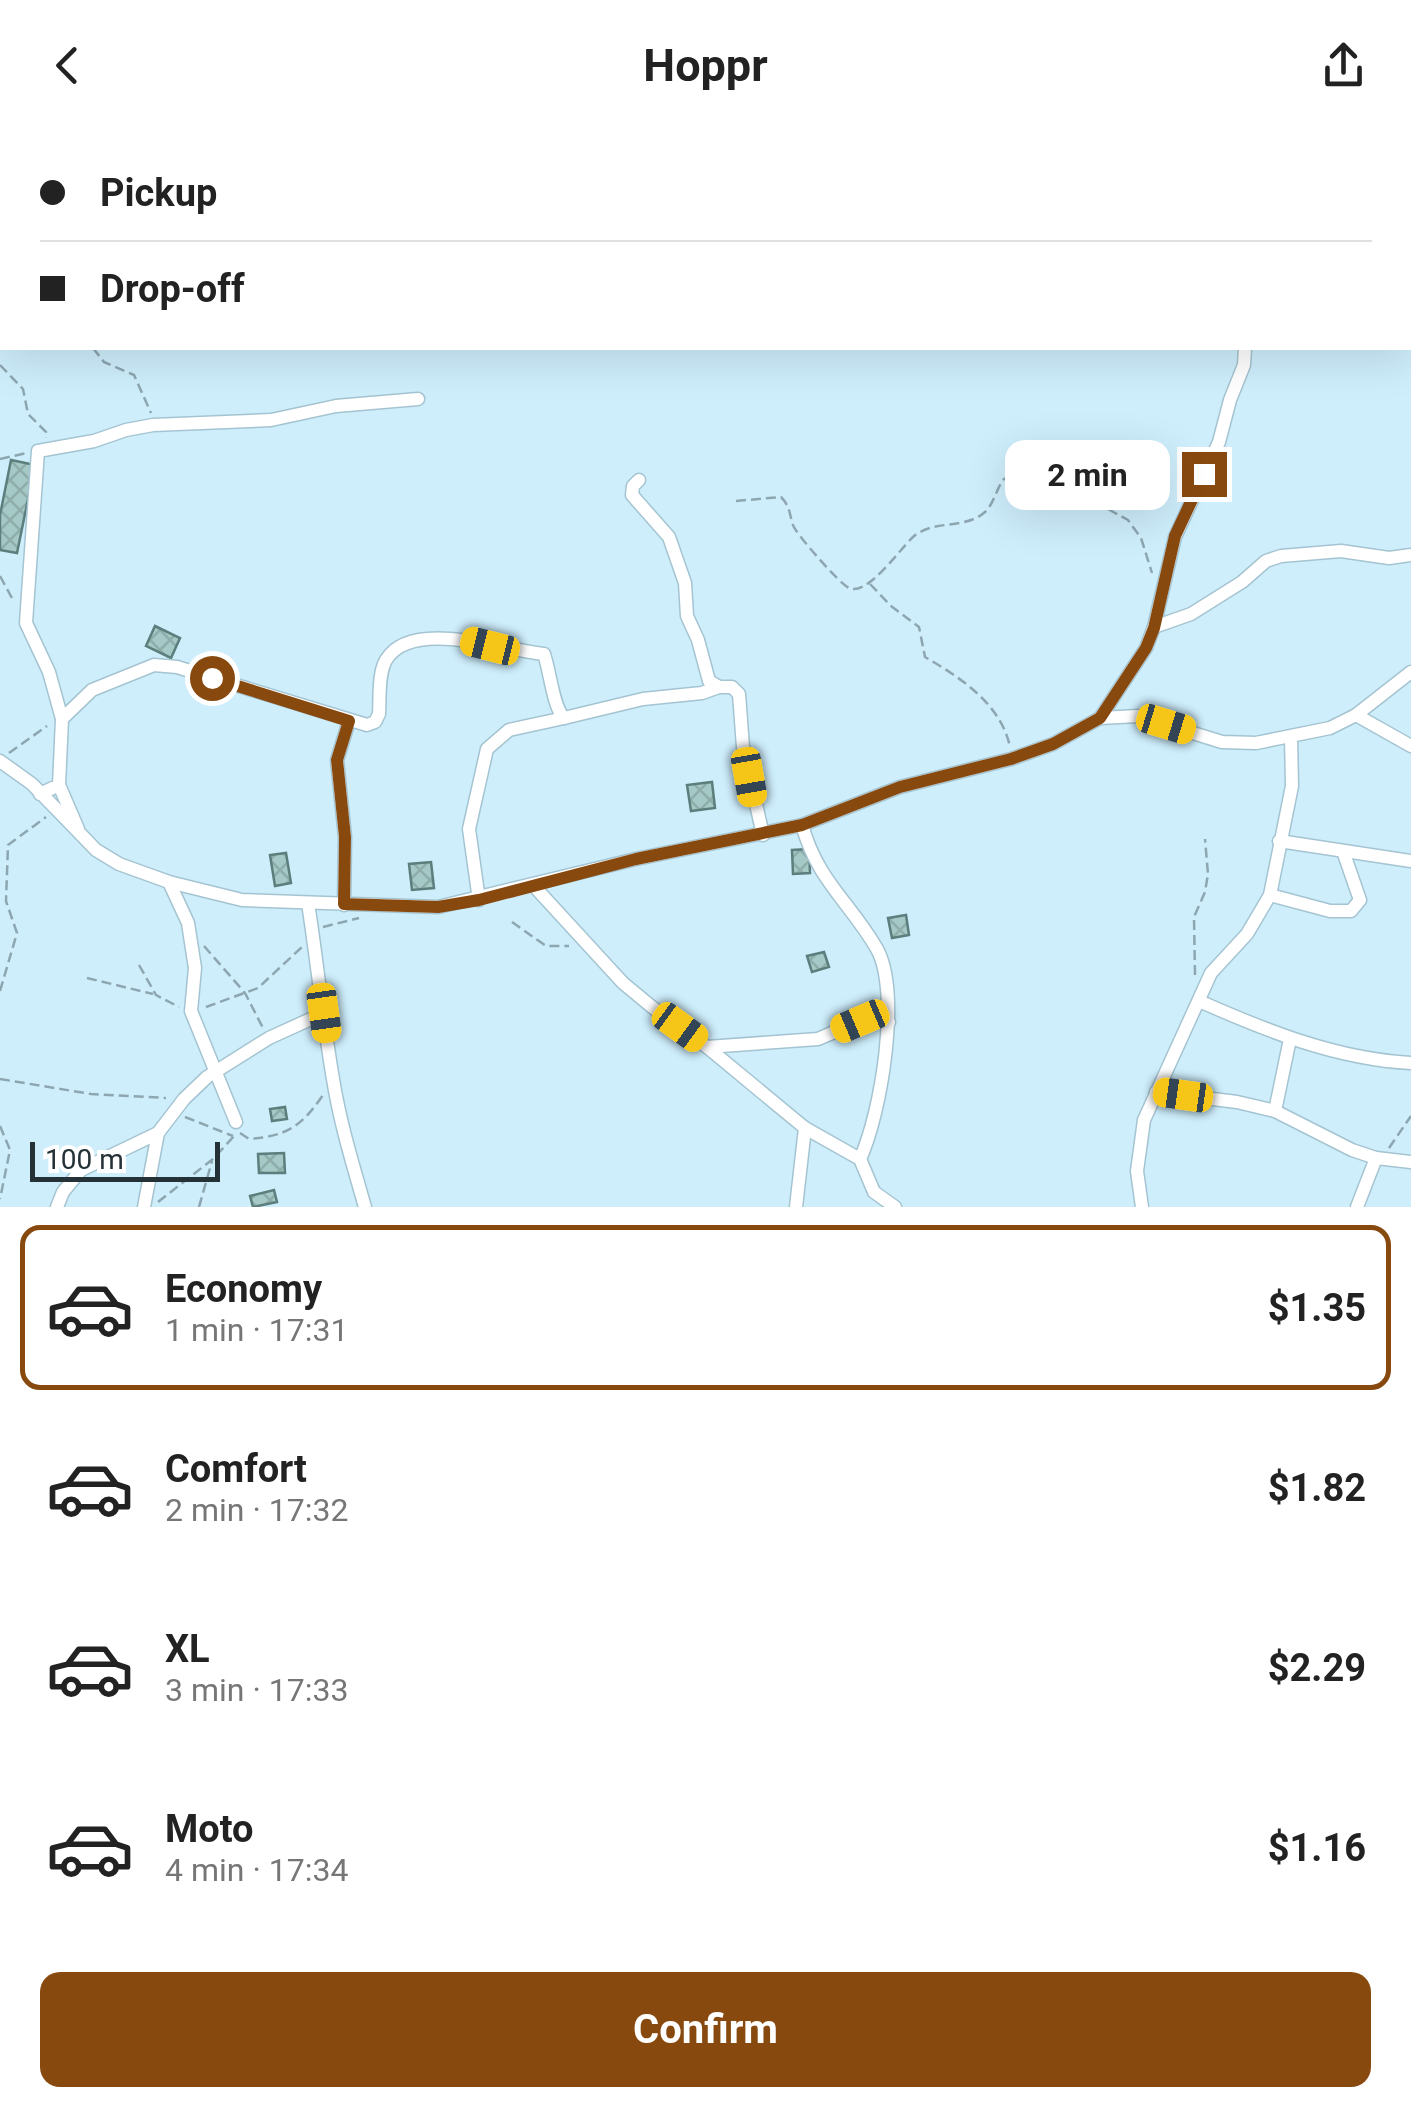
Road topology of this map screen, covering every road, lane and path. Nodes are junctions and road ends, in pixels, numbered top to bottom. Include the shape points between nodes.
1 (95, 350) edge
2 (1245, 350) edge
3 (0, 365) edge
4 (418, 399) dead end
5 (153, 425) junction
6 (42, 450) junction
7 (0, 459) edge
8 (638, 480) dead end
9 (736, 501) dead end
10 (1411, 555) edge
11 (0, 576) edge
12 (870, 584) junction
13 (1160, 598) junction
14 (26, 623) junction
15 (1154, 628) junction
16 (1411, 672) edge
17 (720, 686) junction
18 (1356, 715) junction
19 (564, 718) junction
20 (1100, 718) junction
21 (62, 719) junction
22 (349, 721) junction
23 (1291, 737) junction
24 (1411, 746) edge
25 (1011, 759) junction
26 (0, 760) edge
27 (59, 785) junction
28 (40, 794) junction
29 (55, 810) junction
30 (802, 825) junction
31 (763, 834) junction
32 (80, 836) junction
33 (1205, 840) dead end
34 (1279, 841) junction
35 (1343, 851) junction
36 (1411, 861) edge
37 (169, 882) junction
38 (533, 885) junction
39 (1270, 895) junction
40 (479, 900) junction
41 (308, 903) junction
42 (344, 904) junction
43 (360, 918) dead end
44 (512, 922) dead end
45 (188, 924) junction
46 (314, 940) junction
47 (590, 947) junction
48 (140, 966) dead end
49 (87, 978) dead end
50 (0, 991) edge
51 (245, 994) junction
52 (156, 995) junction
53 (1200, 998) junction
54 (191, 1011) junction
55 (324, 1013) junction
56 (889, 1022) junction
57 (269, 1038) junction
58 (1290, 1039) junction
59 (707, 1047) junction
60 (1411, 1063) edge
61 (217, 1072) junction
62 (333, 1079) junction
63 (0, 1080) edge
64 (1156, 1092) junction
65 (179, 1104) junction
66 (1274, 1111) junction
67 (1411, 1116) edge
68 (0, 1126) edge
69 (805, 1128) junction
70 (235, 1129) junction
71 (158, 1133) junction
72 (1376, 1158) junction
73 (213, 1159) junction
74 (860, 1159) junction
75 (1411, 1162) edge
76 (0, 1199) edge
77 (56, 1207) edge
78 (144, 1207) edge
79 (154, 1207) edge
80 (199, 1207) edge
81 (365, 1207) edge
82 (796, 1207) edge
83 (895, 1207) edge
84 (1142, 1207) edge
85 (1357, 1207) edge

1 - 5 path via 104,362 134,375
2 - 13 street via 1219,442 1175,536
3 - 6 path via 23,389 28,414 46,432
4 - 5 street via 271,420
5 - 6 street
6 - 7 path
6 - 14 street
8 - 17 street via 632,496 669,537 705,672
9 - 12 path via 781,497 793,528 832,575 851,589
10 - 15 street via 1281,556 1191,614
11 - 14 path
12 - 13 path via 916,534 974,520 1004,479 1054,470 1128,520 1141,538
12 - 25 path via 919,626 925,657 960,678 998,716
13 - 15 street
14 - 21 street
15 - 20 street
16 - 18 street
17 - 19 street
17 - 31 street via 739,694 743,747
18 - 23 street
18 - 24 street
19 - 22 street via 544,654 451,638 396,648 384,662 375,722
19 - 40 street via 509,730 487,749 469,829
20 - 23 street via 1138,716 1222,742
20 - 25 street
21 - 22 street via 92,690 154,665
21 - 26 path
21 - 27 street
22 - 42 street via 337,760
23 - 34 street via 1292,786
25 - 30 street via 900,787
26 - 28 street
27 - 28 street
27 - 32 street
28 - 29 street
29 - 32 street
29 - 50 path via 8,845 6,902 17,933
30 - 31 street
30 - 56 street via 827,883 880,955
31 - 38 street
32 - 37 street via 119,864
33 - 53 path via 1208,874 1194,917
34 - 35 street
34 - 39 street
35 - 36 street
35 - 39 street via 1360,900 1352,911 1330,912
37 - 41 street via 242,900
37 - 45 street
38 - 40 street
38 - 47 street
39 - 53 street
40 - 42 street via 438,907
41 - 42 street
41 - 46 street
43 - 46 path via 323,928
44 - 47 path via 546,946
45 - 51 path
45 - 54 street via 195,968
46 - 51 path
46 - 55 street
47 - 59 street via 652,1007
48 - 52 path
49 - 52 path
51 - 54 path
51 - 57 path
52 - 54 path
53 - 58 street
53 - 64 street
54 - 61 street
55 - 57 street
55 - 62 street
56 - 59 street via 860,1021 818,1039
56 - 74 street via 878,1113
57 - 61 street
58 - 60 street via 1373,1061
58 - 66 street
59 - 69 street
61 - 65 street
61 - 70 street
62 - 70 path via 284,1134 249,1139
62 - 81 street
63 - 65 path
64 - 66 street
64 - 84 street via 1139,1142
65 - 70 path via 216,1132
65 - 71 street
66 - 72 street
67 - 72 path
68 - 76 path via 10,1150
69 - 74 street
69 - 82 street
70 - 73 path
71 - 77 street via 81,1170
71 - 78 street
72 - 75 street
72 - 85 street
73 - 79 path
73 - 80 path
74 - 83 street via 874,1192

